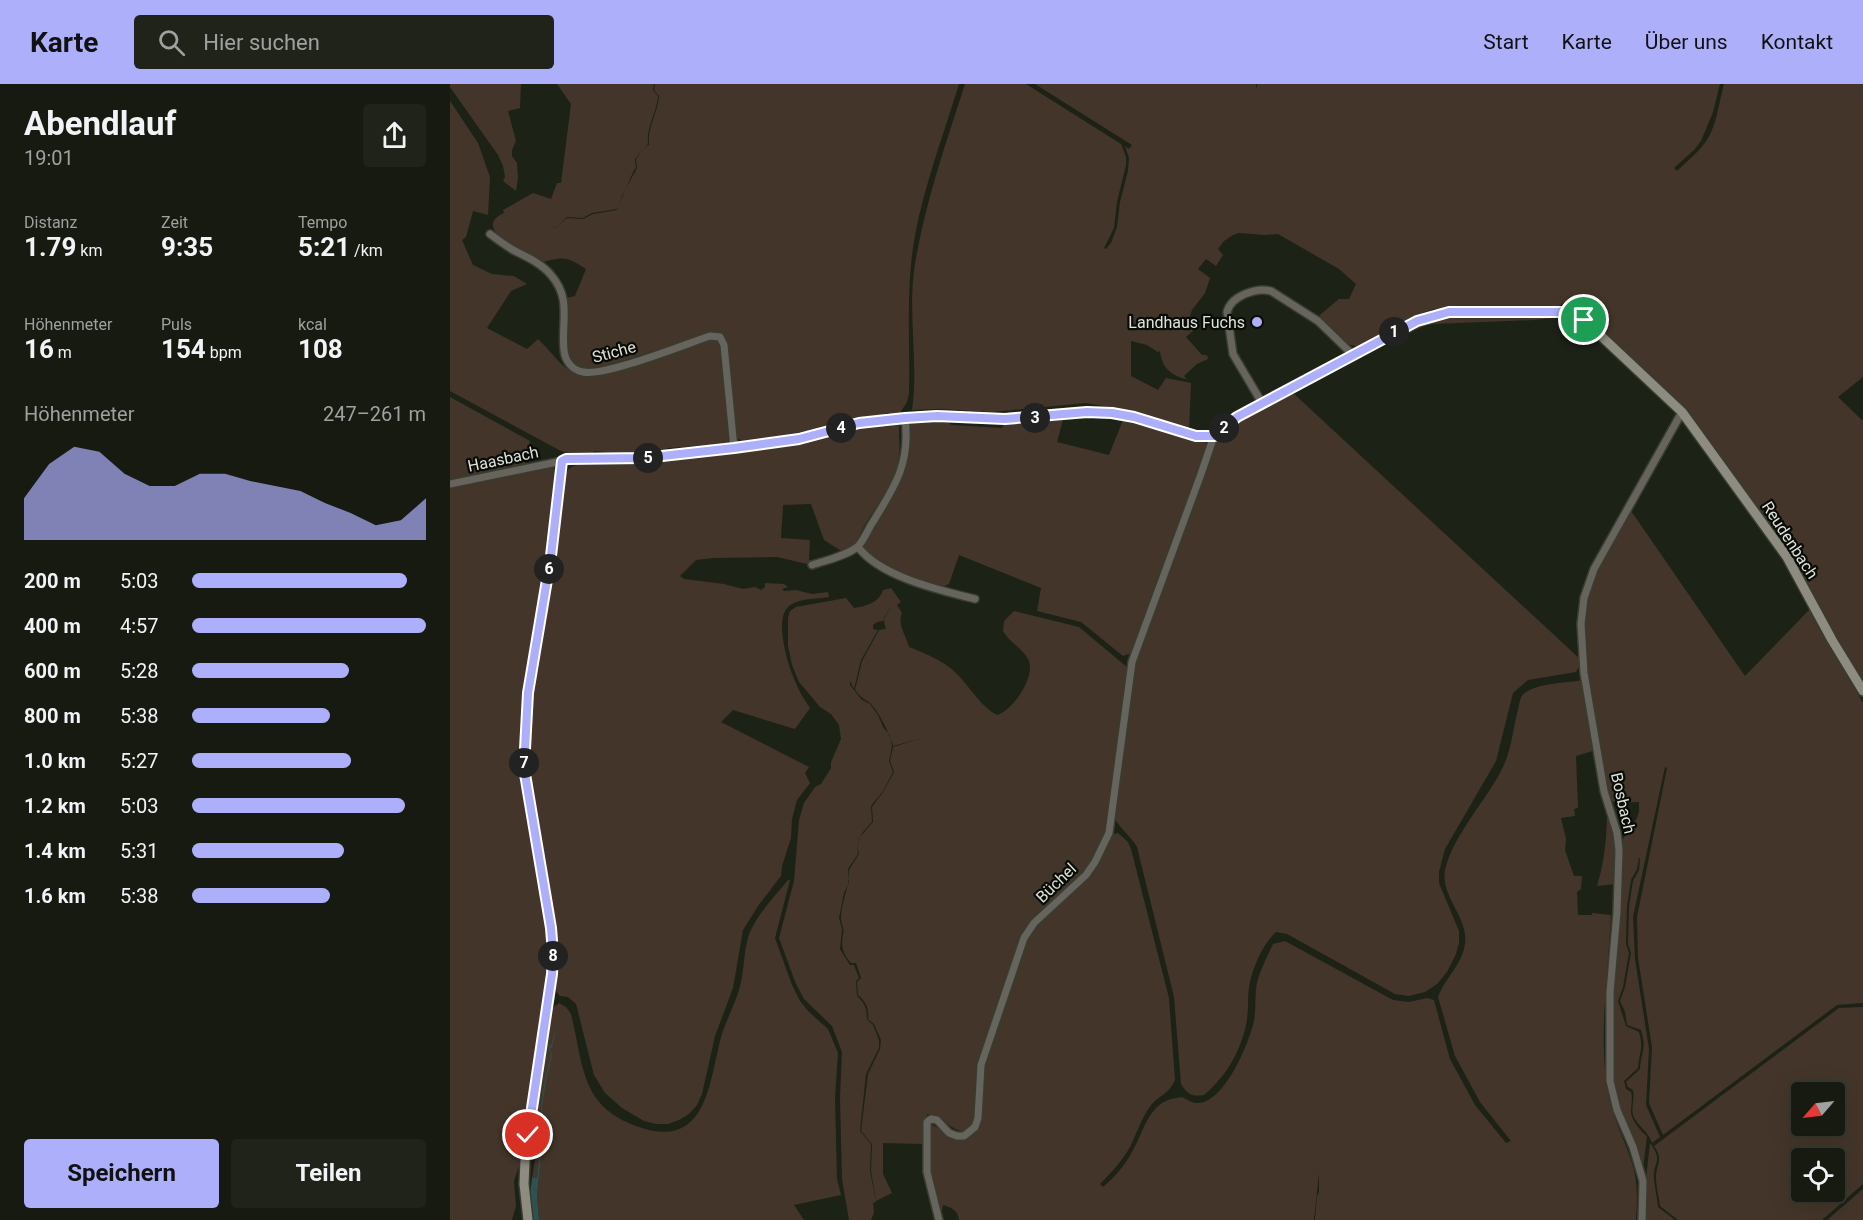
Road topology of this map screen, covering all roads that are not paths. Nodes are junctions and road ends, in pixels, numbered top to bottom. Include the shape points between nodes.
1 (490, 234) dead end
2 (1352, 354) junction
3 (1262, 403) junction
4 (1682, 412) junction
5 (905, 418) junction
6 (1214, 436) junction
7 (734, 448) junction
8 (562, 461) junction
9 (450, 484) edge
10 (858, 547) junction
11 (812, 565) dead end
12 (975, 598) dead end
13 (1863, 691) edge
14 (528, 1220) edge
15 (939, 1220) edge
16 (1642, 1220) edge

1 - 7 street, Stiche via 540,264 552,276 565,312 564,350 574,369 597,372 710,336 720,337
2 - 3 street, Reudenbach
2 - 3 street via 1318,321 1271,291 1255,290 1233,301 1227,320 1233,354
2 - 4 street, Reudenbach via 1417,321 1449,312 1574,314
3 - 6 street, Reudenbach
4 - 13 street, Reudenbach via 1786,557
4 - 16 street, Bosbach via 1594,569 1584,598 1581,624 1584,674 1604,791 1619,850 1610,992 1610,1081 1643,1181
5 - 6 street via 1005,419 1112,413 1196,436
5 - 7 street via 859,423 808,437
5 - 10 street via 902,471
6 - 15 street, Büchel via 1132,662 1109,833 1086,875 1034,923 1024,938 981,1065 975,1127 964,1136 957,1136 937,1120 927,1122 927,1172
7 - 8 street via 644,458
8 - 9 street, Haasbach
8 - 14 street via 551,556 526,704 525,778 553,953 525,1161
10 - 11 street
10 - 12 street via 904,578

